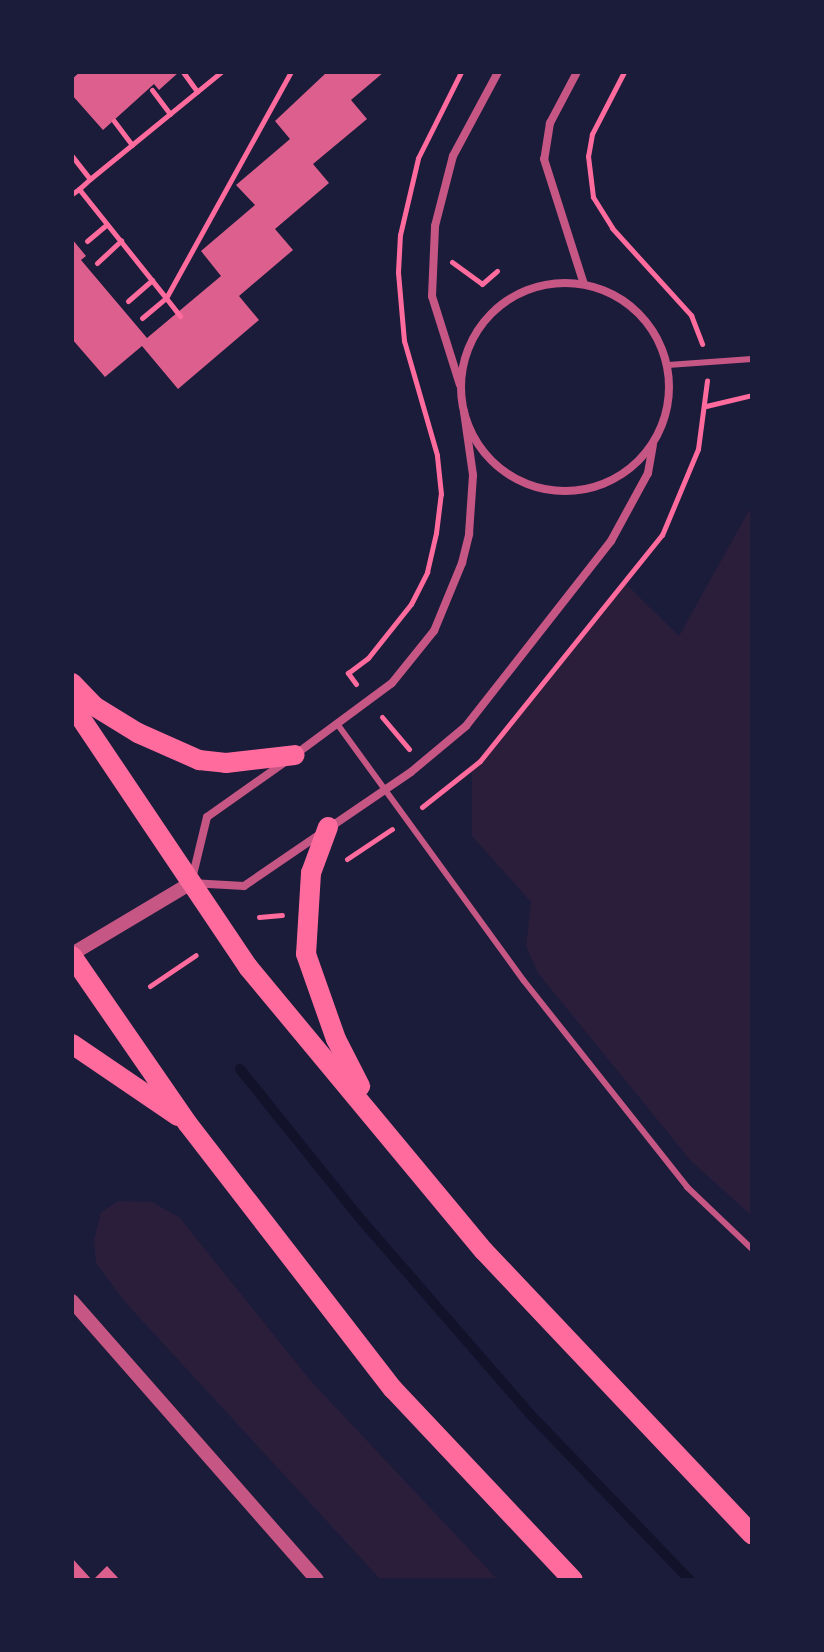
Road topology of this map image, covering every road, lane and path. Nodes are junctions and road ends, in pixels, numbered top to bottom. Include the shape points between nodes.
1 (183, 72) edge
2 (221, 72) edge
3 (291, 72) edge
4 (461, 72) edge
5 (498, 72) edge
6 (577, 72) edge
7 (624, 72) edge
8 (212, 75) edge
9 (152, 90) dead end
10 (197, 91) junction
11 (170, 114) junction
12 (114, 121) dead end
13 (132, 145) junction
14 (72, 156) edge
15 (90, 179) junction
16 (79, 189) junction
17 (72, 194) edge
18 (107, 224) junction
19 (87, 241) dead end
20 (121, 241) junction
21 (97, 263) dead end
22 (152, 280) junction
23 (584, 284) junction
24 (166, 298) junction
25 (128, 301) dead end
26 (180, 316) dead end
27 (142, 318) dead end
28 (752, 359) edge
29 (707, 363) junction
30 (668, 365) junction
31 (460, 385) junction
32 (752, 395) edge
33 (706, 406) junction
34 (464, 412) junction
35 (653, 445) junction
36 (72, 683) edge
37 (369, 702) junction
38 (72, 705) edge
39 (338, 725) junction
40 (295, 755) junction
41 (422, 764) junction
42 (384, 791) junction
43 (441, 792) junction
44 (406, 820) junction
45 (328, 827) junction
46 (338, 866) dead end
47 (191, 883) junction
48 (291, 914) dead end
49 (259, 917) dead end
50 (72, 955) edge
51 (196, 955) dead end
52 (150, 986) dead end
53 (72, 1044) edge
54 (376, 1118) junction
55 (188, 1124) junction
56 (752, 1249) edge
57 (72, 1301) edge
58 (752, 1534) edge
59 (317, 1580) edge
60 (573, 1580) edge

1 - 10 path
2 - 8 path
3 - 24 path
4 - 37 path via 418,158 400,235 404,341 437,455 441,494 436,533 427,572 411,604 368,658 348,673
5 - 31 street via 453,156 435,226 432,296 438,329
6 - 23 street via 550,123 544,159
7 - 29 path via 592,134 588,156 593,197 612,228 691,315
8 - 10 path
9 - 11 path
10 - 11 path
11 - 13 path
12 - 13 path
13 - 15 path
14 - 15 path
15 - 16 path
16 - 17 path
16 - 18 path
18 - 19 path
18 - 20 path
20 - 21 path
20 - 22 path
22 - 24 path
22 - 25 path
23 - 30 street via 635,309 660,343
23 - 31 street via 541,285 494,311 474,335
24 - 26 path
24 - 27 path
28 - 29 lane
29 - 30 lane
29 - 33 path
30 - 35 street via 665,420
31 - 34 street
32 - 33 path
33 - 43 path via 688,482 662,535 480,761
34 - 35 street via 489,459 523,483 546,491 582,491 612,481
34 - 37 street via 473,475 462,563 434,631 417,656
35 - 41 street via 648,473 611,541 500,688
36 - 40 main road via 94,706 138,733 199,760 226,763
37 - 39 street
37 - 41 path
38 - 47 main road
39 - 40 street
39 - 42 lane
40 - 47 street via 207,817
41 - 42 street
41 - 43 path
42 - 44 lane
42 - 45 street
43 - 44 path
44 - 46 path
44 - 56 lane via 687,1187
45 - 47 street via 244,886
45 - 54 main road via 311,873 306,954 336,1039
47 - 50 street
47 - 54 main road via 248,967
48 - 49 path
50 - 55 main road
51 - 52 path
53 - 55 main road
54 - 58 main road via 484,1251
55 - 60 main road via 393,1389
57 - 59 street

